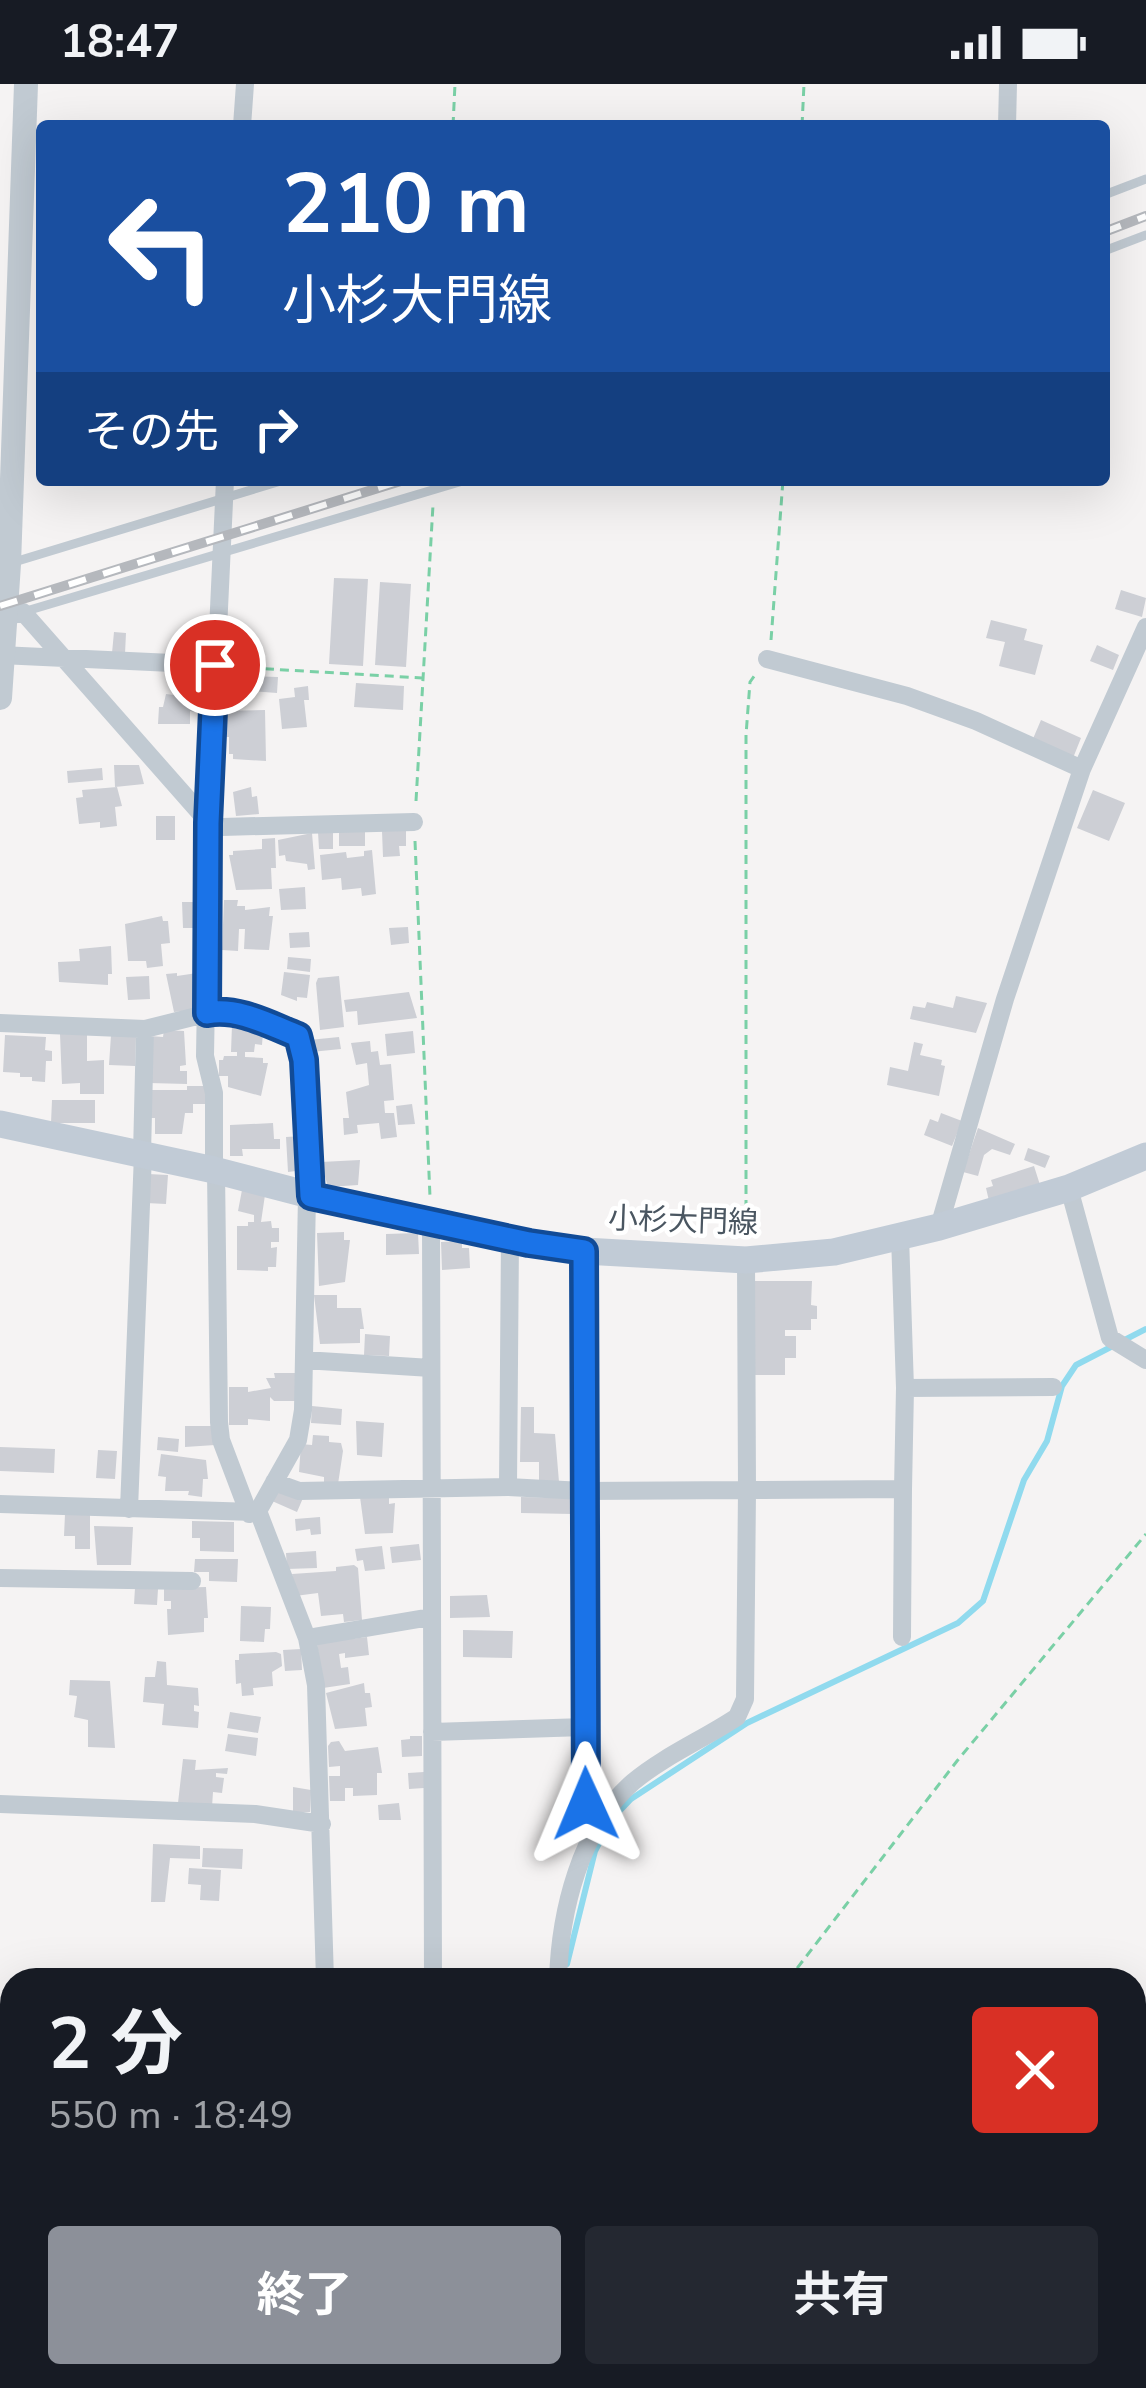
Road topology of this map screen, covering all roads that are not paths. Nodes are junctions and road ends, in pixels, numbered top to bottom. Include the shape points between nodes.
1 (26, 84) edge
2 (245, 84) edge
3 (1008, 84) edge
4 (242, 120) edge
5 (1007, 120) edge
6 (1146, 179) edge
7 (1110, 193) edge
8 (1146, 236) edge
9 (1110, 249) edge
10 (449, 486) edge
11 (224, 489) edge
12 (222, 555) junction
13 (4, 565) edge
14 (10, 616) edge
15 (1146, 627) edge
16 (1, 655) edge
17 (59, 656) junction
18 (766, 659) road end
19 (215, 665) junction
20 (0, 698) edge
21 (1082, 769) junction
22 (208, 823) junction
23 (414, 823) road end
24 (207, 1013) junction
25 (0, 1023) edge
26 (145, 1028) junction
27 (0, 1124) edge
28 (142, 1154) junction
29 (1146, 1156) edge
30 (215, 1170) junction
31 (1069, 1187) junction
32 (309, 1196) junction
33 (431, 1222) junction
34 (939, 1227) junction
35 (900, 1236) junction
36 (510, 1239) junction
37 (584, 1251) junction
38 (746, 1260) junction
39 (304, 1360) junction
40 (1146, 1360) edge
41 (431, 1368) junction
42 (905, 1388) junction
43 (1053, 1388) dead end
44 (274, 1482) junction
45 (430, 1487) junction
46 (508, 1487) junction
47 (903, 1489) junction
48 (747, 1490) junction
49 (584, 1491) junction
50 (0, 1504) edge
51 (129, 1509) junction
52 (253, 1512) junction
53 (0, 1578) edge
54 (193, 1581) dead end
55 (431, 1617) junction
56 (902, 1637) dead end
57 (307, 1639) junction
58 (584, 1727) junction
59 (432, 1732) junction
60 (0, 1804) edge
61 (322, 1824) junction
62 (586, 1843) junction
63 (325, 1968) edge
64 (433, 1968) edge
65 (560, 1968) edge

1 - 13 street
2 - 4 street
3 - 5 street
6 - 7 lane
8 - 9 lane
10 - 12 lane
11 - 12 street
11 - 13 lane
12 - 14 lane
12 - 19 street
13 - 14 street
14 - 16 street
14 - 17 street
15 - 21 street
16 - 17 street
16 - 20 street
17 - 19 street
17 - 22 street
18 - 21 street via 907,696
19 - 22 street
21 - 34 street
22 - 23 street
22 - 24 street
24 - 26 street
24 - 30 street
24 - 32 street via 253,1018 298,1036
25 - 26 street
26 - 28 street
27 - 28 main road, 小杉大門線
28 - 30 main road, 小杉大門線
28 - 51 street
29 - 31 main road, 小杉大門線
30 - 32 main road, 小杉大門線
30 - 52 street via 219,1422
31 - 34 main road, 小杉大門線
31 - 40 street via 1110,1338
32 - 33 main road, 小杉大門線
32 - 39 street
33 - 36 main road, 小杉大門線
33 - 41 street
34 - 35 main road, 小杉大門線
35 - 38 main road, 小杉大門線
35 - 42 street
36 - 37 main road, 小杉大門線
36 - 46 street
37 - 38 main road, 小杉大門線
37 - 49 street
38 - 48 street
39 - 41 street
39 - 44 street via 298,1440
41 - 45 street
42 - 43 street
42 - 47 street
44 - 45 street via 299,1491
44 - 52 street
45 - 46 street
45 - 55 street
46 - 49 street
47 - 48 street
47 - 56 street
48 - 49 street
48 - 62 street via 745,1699 737,1717 634,1782
49 - 58 street
50 - 51 street
51 - 52 street
52 - 57 street
53 - 54 street
55 - 57 street
55 - 59 street
57 - 61 street
58 - 59 street
58 - 62 lane
59 - 64 street
60 - 61 street
61 - 63 street
62 - 65 street

